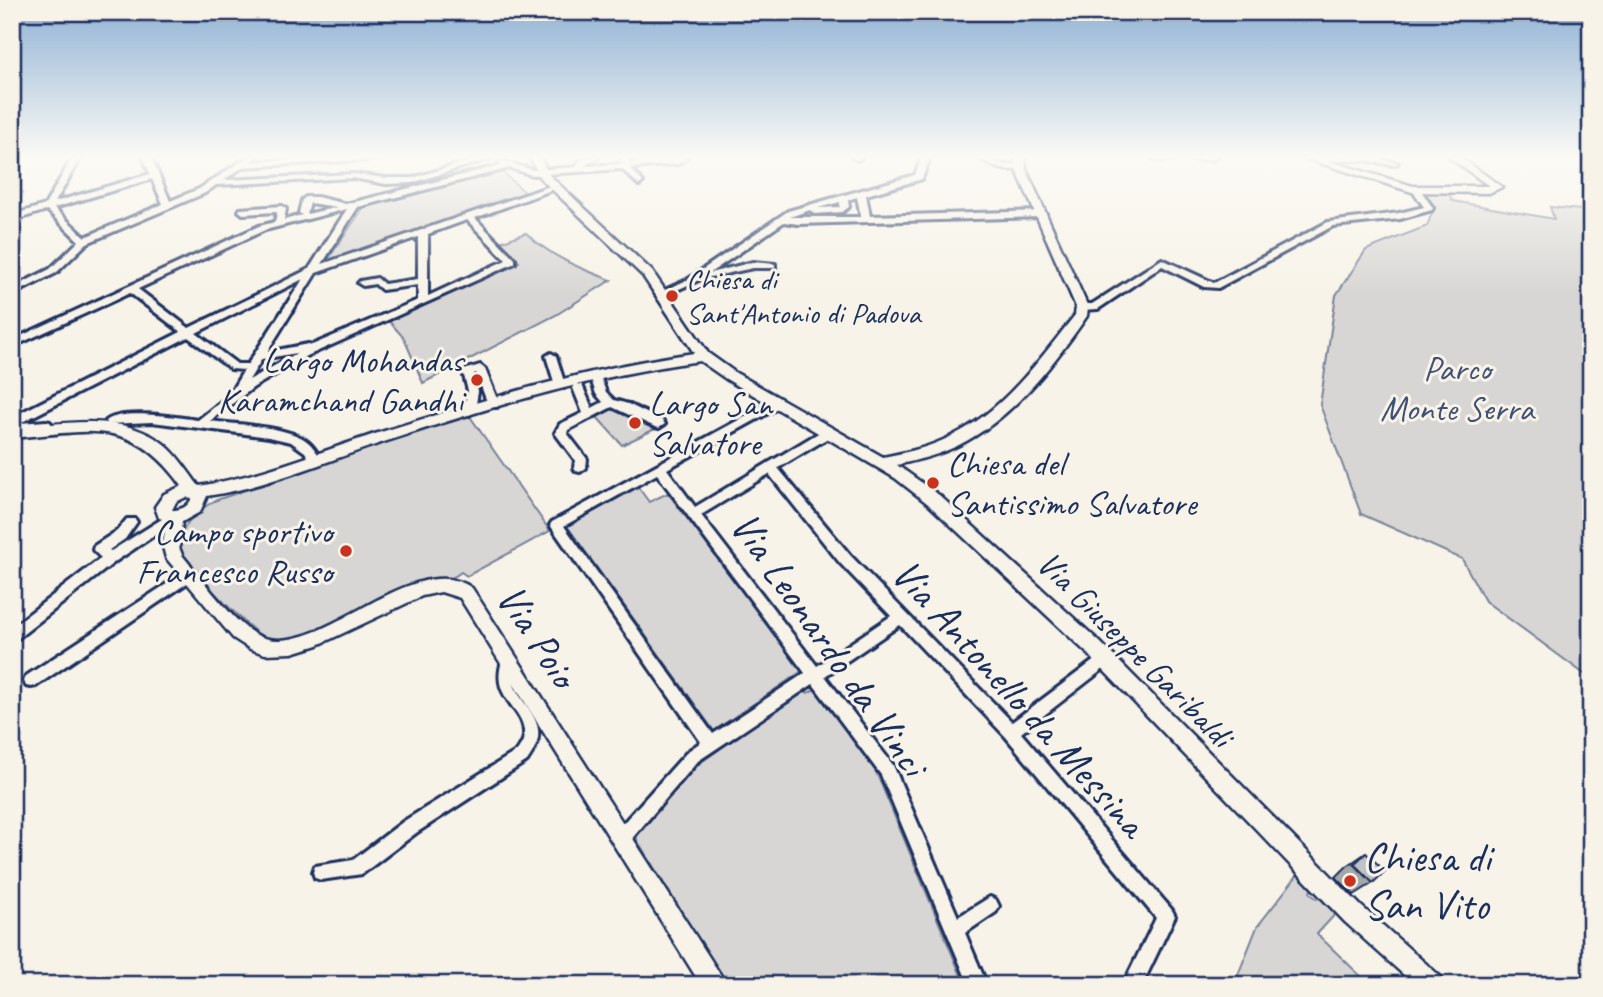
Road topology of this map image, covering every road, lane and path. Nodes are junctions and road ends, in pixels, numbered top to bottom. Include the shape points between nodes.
1 (50, 204) edge
2 (60, 204) edge
3 (174, 204) edge
4 (358, 204) edge
5 (508, 204) edge
6 (573, 204) edge
7 (823, 204) edge
8 (863, 204) edge
9 (1038, 204) edge
10 (1426, 204) edge
11 (337, 205) joint
12 (352, 205) junction
13 (169, 206) joint
14 (48, 207) junction
15 (243, 211) dead end
16 (1042, 214) junction
17 (469, 217) junction
18 (12, 218) edge
19 (781, 219) junction
20 (866, 219) junction
21 (279, 221) junction
22 (423, 233) junction
23 (85, 241) junction
24 (512, 261) joint
25 (772, 266) dead end
26 (314, 270) junction
27 (289, 281) junction
28 (423, 281) junction
29 (690, 282) junction
30 (363, 284) dead end
31 (304, 285) junction
32 (130, 289) junction
33 (12, 292) edge
34 (661, 294) junction
35 (423, 302) junction
36 (1082, 307) junction
37 (189, 332) junction
38 (12, 344) edge
39 (312, 347) junction
40 (699, 350) junction
41 (551, 356) dead end
42 (254, 362) junction
43 (652, 362) junction
44 (234, 367) junction
45 (724, 371) junction
46 (595, 376) junction
47 (244, 378) junction
48 (560, 385) junction
49 (486, 387) junction
50 (578, 388) dead end
51 (473, 390) junction
52 (236, 391) junction
53 (777, 402) junction
54 (611, 403) junction
55 (493, 404) junction
56 (469, 411) junction
57 (589, 414) junction
58 (112, 421) dead end
59 (200, 424) junction
60 (659, 424) dead end
61 (12, 425) edge
62 (46, 425) dead end
63 (829, 432) junction
64 (12, 433) edge
65 (167, 456) junction
66 (315, 459) junction
67 (883, 463) junction
68 (579, 468) dead end
69 (659, 468) junction
70 (771, 468) junction
71 (195, 500) junction
72 (169, 510) junction
73 (693, 514) junction
74 (131, 522) dead end
75 (171, 547) junction
76 (109, 556) junction
77 (188, 575) junction
78 (901, 617) junction
79 (12, 635) edge
80 (509, 660) junction
81 (1105, 660) junction
82 (813, 673) junction
83 (31, 681) dead end
84 (1011, 732) junction
85 (711, 743) junction
86 (623, 836) junction
87 (321, 872) dead end
88 (990, 906) dead end
89 (954, 930) junction
90 (715, 985) edge
91 (978, 985) edge
92 (1132, 985) edge
93 (1433, 985) edge

1 - 14 street
2 - 14 street
3 - 13 street
4 - 12 street
5 - 17 street
6 - 34 street, Via Giuseppe Garibaldi via 648,274
7 - 19 street
8 - 20 street
9 - 16 street
10 - 36 street via 1429,208 1400,216 1331,225 1215,286 1162,262 1094,307
11 - 12 street
11 - 21 street
12 - 21 street
12 - 26 street
13 - 23 street
14 - 18 street
14 - 23 street
15 - 21 street via 282,209
16 - 20 street
16 - 36 street
17 - 22 street
17 - 24 street
19 - 20 street
19 - 29 street
21 - 32 street
22 - 26 street
22 - 28 street
23 - 33 street via 53,271
24 - 35 street
25 - 29 street via 753,265
26 - 27 street
26 - 31 street
27 - 31 street
27 - 37 street
28 - 30 street via 382,287 377,281
28 - 35 street
29 - 34 street
31 - 42 street
32 - 37 street
32 - 38 street
34 - 40 street, Via Giuseppe Garibaldi
35 - 39 street
36 - 67 street via 1081,316 1000,412 954,442
37 - 44 street
37 - 61 street
39 - 42 street
39 - 52 street
40 - 43 street
40 - 45 street, Via Giuseppe Garibaldi
41 - 48 street
42 - 44 street
42 - 47 street
43 - 45 street via 691,363
43 - 46 street
44 - 47 street
45 - 53 street, Via Giuseppe Garibaldi
46 - 48 street
46 - 54 street via 601,394
47 - 52 street
48 - 55 street
49 - 51 street
49 - 51 street via 480,369 468,372
49 - 55 street
50 - 57 street
51 - 56 street
52 - 59 street
53 - 63 street, Via Giuseppe Garibaldi
53 - 69 street
54 - 57 street
54 - 60 street via 627,406
55 - 56 street
56 - 66 street
57 - 68 street via 564,426 561,433 581,459
58 - 59 street via 152,418
59 - 66 street via 295,439
61 - 62 street
63 - 67 street, Via Giuseppe Garibaldi
63 - 70 street
64 - 65 street via 110,429 136,435
65 - 71 street
65 - 72 street via 172,470
66 - 71 street
67 - 81 street, Via Giuseppe Garibaldi via 933,499
69 - 73 street, Via Leonardo da Vinci
69 - 85 street via 556,525
70 - 73 street
70 - 78 street, Via Antonello da Messina via 845,559
71 - 72 street
71 - 75 street
72 - 75 street
72 - 76 street
73 - 82 street, Via Leonardo da Vinci
74 - 76 street via 99,550
75 - 77 street, Via Poio
76 - 79 street
77 - 80 street, Via Poio via 239,633 268,648 312,640 418,589 451,586 466,593
77 - 83 street
78 - 82 street
78 - 84 street, Via Antonello da Messina
80 - 86 street, Via Poio
80 - 87 street via 506,681 533,729 533,740 522,756 356,867
81 - 84 street
81 - 93 street, Via Giuseppe Garibaldi via 1353,914
82 - 85 street
82 - 89 street, Via Leonardo da Vinci via 887,770
84 - 92 street, Via Antonello da Messina via 1166,916
85 - 86 street via 693,756
86 - 90 street, Via Poio
88 - 89 street
89 - 91 street, Via Leonardo da Vinci

